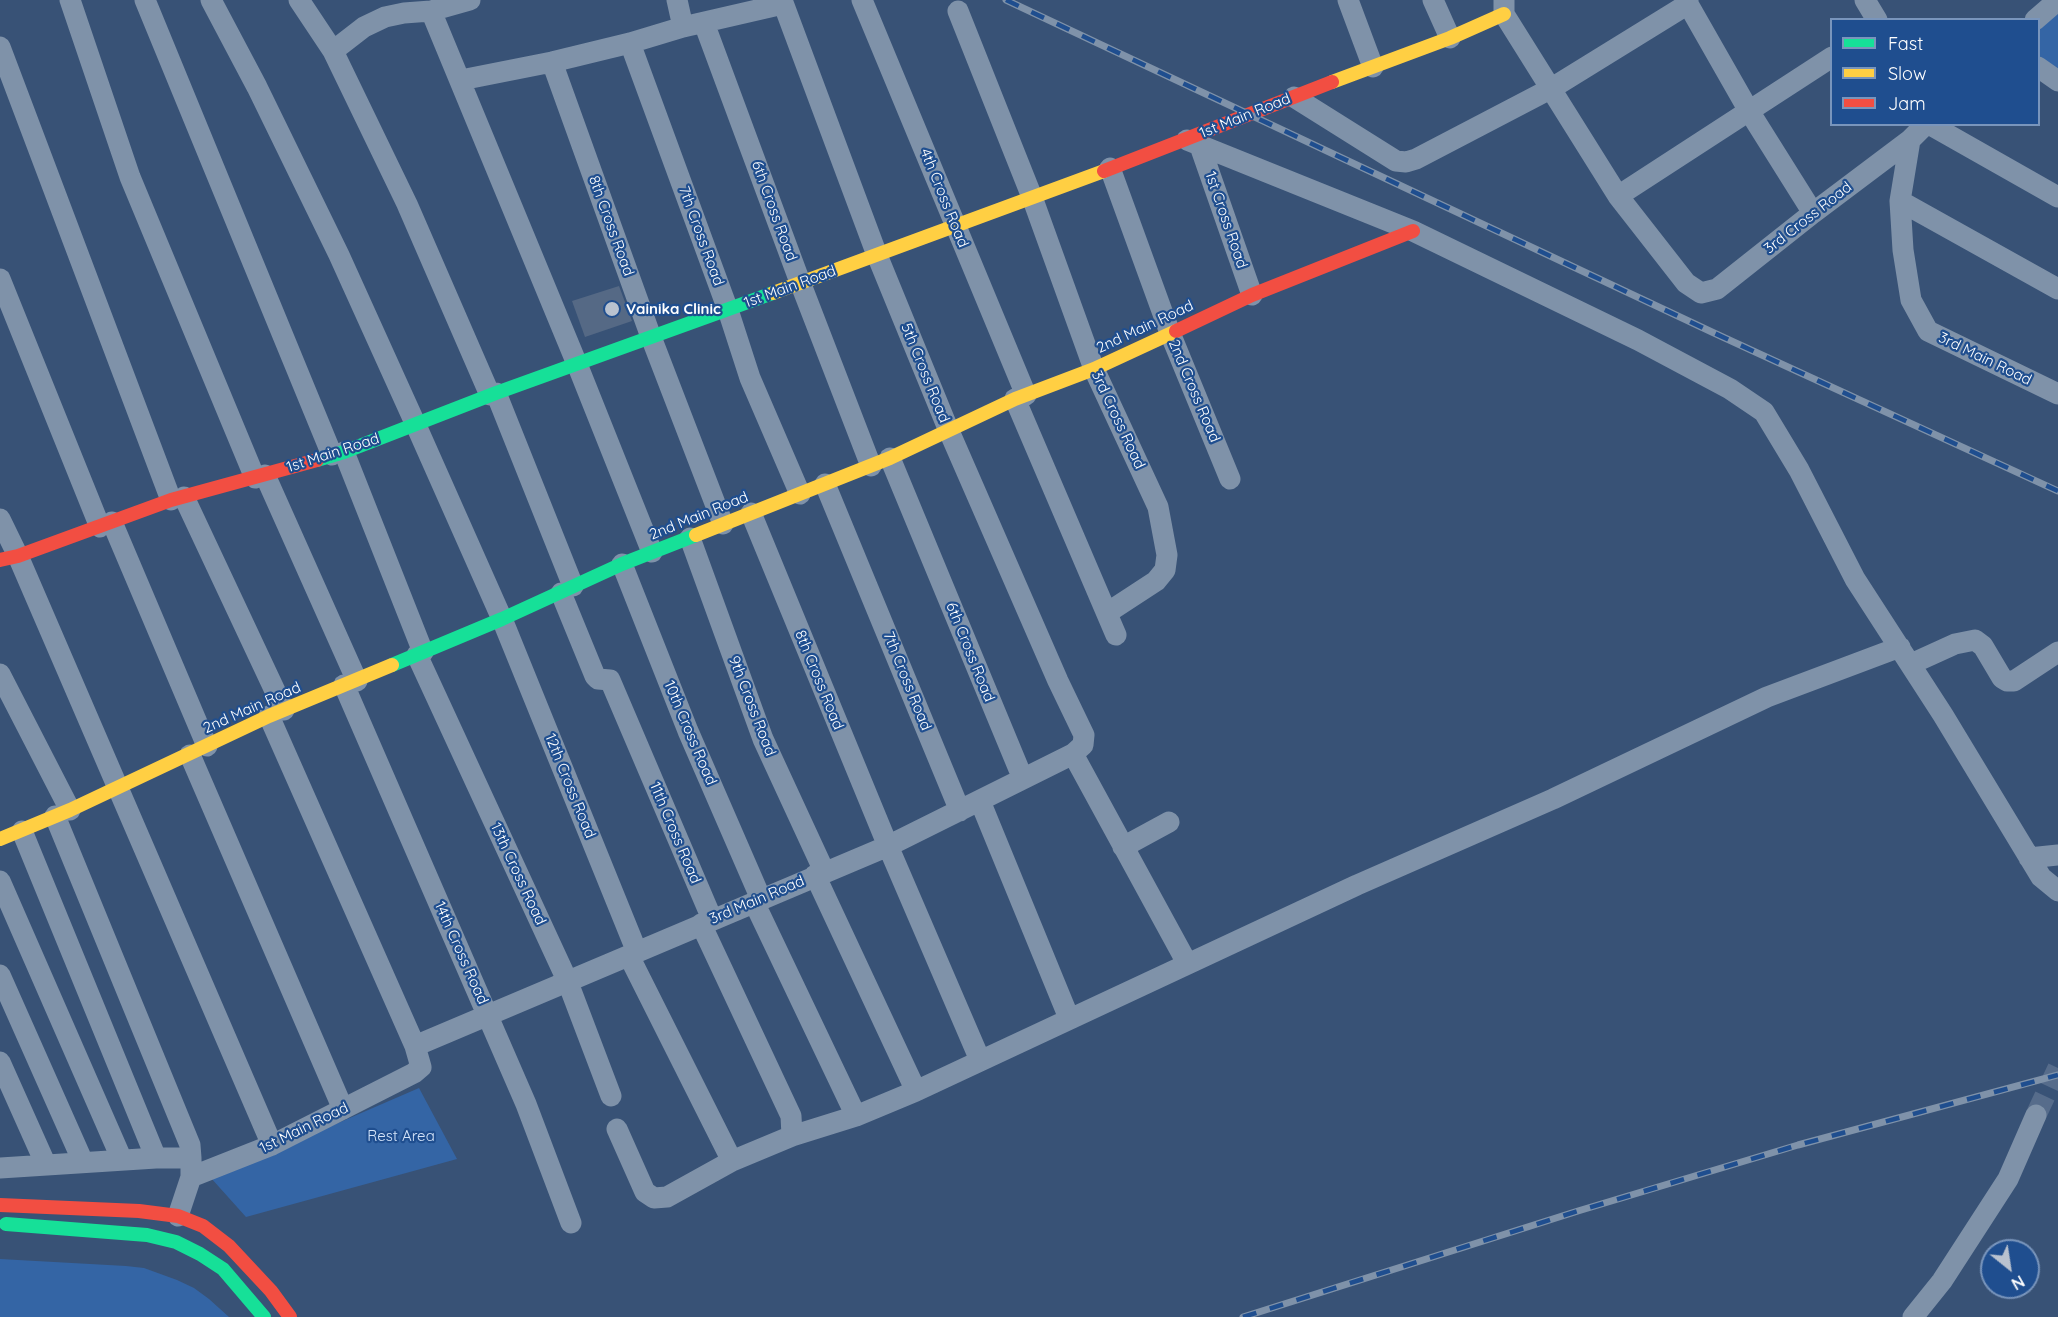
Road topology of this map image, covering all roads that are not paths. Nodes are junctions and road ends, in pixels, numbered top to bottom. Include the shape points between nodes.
1 (70, 0) edge
2 (145, 0) edge
3 (211, 0) edge
4 (299, 0) edge
5 (677, 0) edge
6 (862, 0) edge
7 (1348, 0) edge
8 (1433, 0) edge
9 (1865, 0) edge
10 (2058, 0) edge
11 (462, 1) edge
12 (783, 2) edge
13 (1688, 2) edge
14 (1504, 7) edge
15 (431, 11) junction
16 (958, 11) dead end
17 (1876, 18) edge
18 (2037, 18) edge
19 (704, 23) junction
20 (683, 27) junction
21 (1450, 38) junction
22 (630, 43) junction
23 (0, 47) edge
24 (333, 51) junction
25 (1830, 58) edge
26 (552, 63) junction
27 (1372, 67) junction
28 (2040, 68) edge
29 (461, 80) junction
30 (2058, 81) edge
31 (1552, 88) junction
32 (1294, 97) junction
33 (1749, 111) junction
34 (1926, 126) edge
35 (1932, 126) edge
36 (1910, 140) junction
37 (1193, 143) junction
38 (1110, 168) junction
39 (1032, 196) junction
40 (1618, 196) junction
41 (2058, 197) edge
42 (1900, 201) junction
43 (1813, 213) junction
44 (955, 225) junction
45 (1413, 231) junction
46 (878, 255) junction
47 (0, 279) edge
48 (800, 282) junction
49 (2058, 288) edge
50 (1252, 295) junction
51 (728, 310) junction
52 (1170, 333) junction
53 (651, 337) junction
54 (577, 363) junction
55 (1094, 369) junction
56 (493, 394) junction
57 (2058, 394) edge
58 (1021, 397) junction
59 (415, 423) junction
60 (949, 431) junction
61 (338, 454) junction
62 (881, 462) junction
63 (260, 476) junction
64 (1230, 478) dead end
65 (825, 484) junction
66 (800, 495) junction
67 (178, 499) junction
68 (751, 513) junction
69 (0, 519) edge
70 (723, 524) junction
71 (106, 525) junction
72 (690, 538) junction
73 (652, 552) junction
74 (9, 558) edge
75 (622, 564) junction
76 (567, 589) junction
77 (1107, 613) junction
78 (502, 620) junction
79 (1116, 635) dead end
80 (2058, 652) edge
81 (420, 653) junction
82 (1906, 656) junction
83 (0, 674) edge
84 (350, 683) junction
85 (277, 713) junction
86 (199, 750) junction
87 (1073, 754) junction
88 (1023, 778) junction
89 (117, 787) junction
90 (980, 801) junction
91 (960, 811) junction
92 (63, 813) junction
93 (1169, 822) dead end
94 (22, 831) junction
95 (0, 839) edge
96 (888, 846) junction
97 (1123, 847) junction
98 (2058, 855) edge
99 (2029, 858) junction
100 (820, 873) junction
101 (0, 881) edge
102 (2058, 891) edge
103 (757, 901) junction
104 (707, 921) junction
105 (633, 954) junction
106 (1187, 963) junction
107 (0, 975) edge
108 (567, 981) junction
109 (488, 1015) junction
110 (1069, 1018) junction
111 (415, 1046) junction
112 (980, 1060) junction
113 (0, 1062) edge
114 (916, 1091) junction
115 (611, 1096) dead end
116 (343, 1109) junction
117 (2036, 1115) tunnel mouth
118 (856, 1116) junction
119 (617, 1129) dead end
120 (792, 1136) junction
121 (272, 1145) junction
122 (156, 1158) junction
123 (122, 1160) junction
124 (732, 1161) junction
125 (83, 1162) junction
126 (1, 1164) edge
127 (46, 1165) junction
128 (191, 1167) junction
129 (0, 1205) edge
130 (178, 1216) junction
131 (0, 1223) edge
132 (571, 1223) dead end
133 (264, 1317) edge
134 (290, 1317) edge
135 (1913, 1317) edge

1 - 63 street, 14th Cross Road via 130,177
2 - 61 street, 13th Cross Road
3 - 59 street, 12th Cross Road via 339,255
4 - 24 street
5 - 20 street
6 - 44 street, 4th Cross Road
7 - 27 street
8 - 21 street
9 - 17 street
10 - 18 street
11 - 15 street
12 - 19 street
12 - 46 street, 5th Cross Road
13 - 31 street
13 - 33 street
14 - 21 street, 1st Main Road
14 - 31 street
15 - 24 street via 385,17 364,27
15 - 29 street
16 - 39 street, 3rd Cross Road
19 - 20 street
19 - 48 street, 6th Cross Road
20 - 22 street
21 - 27 street, 1st Main Road
22 - 26 street
22 - 51 street, 7th Cross Road
23 - 67 street
24 - 56 street
25 - 33 street
26 - 29 street
26 - 53 street, 8th Cross Road
27 - 32 street, 1st Main Road
28 - 30 street
29 - 54 street
31 - 32 street via 1406,162 1396,161
31 - 40 street
32 - 37 street, 1st Main Road
33 - 40 street
33 - 43 street
34 - 36 street, 3rd Cross Road
35 - 41 street
36 - 42 street, 3rd Main Road
36 - 43 street, 3rd Cross Road
37 - 38 street, 1st Main Road
37 - 45 street
37 - 50 street, 1st Cross Road
38 - 39 street, 1st Main Road
38 - 52 street, 2nd Cross Road
39 - 44 street, 1st Main Road
39 - 55 street, 3rd Cross Road
40 - 43 street, 3rd Cross Road via 1686,283 1701,293 1717,289
42 - 49 street
42 - 57 street, 3rd Main Road via 1911,300 1928,331
44 - 46 street, 1st Main Road
44 - 58 street, 4th Cross Road
45 - 50 street, 2nd Main Road
45 - 82 street via 1638,340 1730,389 1764,412 1855,579
46 - 48 street, 1st Main Road
46 - 60 street, 5th Cross Road
47 - 71 street
48 - 51 street, 1st Main Road
48 - 62 street, 6th Cross Road
50 - 52 street, 2nd Main Road
51 - 53 street, 1st Main Road
51 - 66 street, 7th Cross Road via 750,378
52 - 55 street, 2nd Main Road
52 - 64 street, 2nd Cross Road
53 - 54 street, 1st Main Road
53 - 70 street, 8th Cross Road
54 - 56 street, 1st Main Road
54 - 73 street
55 - 58 street, 2nd Main Road
55 - 77 street, 3rd Cross Road via 1158,507 1167,555 1165,570 1156,581
56 - 59 street, 1st Main Road
56 - 76 street
58 - 60 street, 2nd Main Road
58 - 77 street, 4th Cross Road
59 - 61 street, 1st Main Road
59 - 78 street, 12th Cross Road
60 - 62 street, 2nd Main Road
60 - 87 street, 5th Cross Road via 1084,735 1083,745
61 - 63 street, 1st Main Road
61 - 81 street, 13th Cross Road
62 - 65 street, 2nd Main Road
62 - 88 street, 6th Cross Road
63 - 67 street, 1st Main Road
63 - 84 street, 14th Cross Road
65 - 66 street, 2nd Main Road
65 - 91 street, 7th Cross Road
66 - 68 street, 2nd Main Road
67 - 71 street, 1st Main Road
67 - 85 street
68 - 70 street, 2nd Main Road
68 - 96 street, 8th Cross Road
69 - 74 street
70 - 72 street, 2nd Main Road
71 - 74 street, 1st Main Road
71 - 86 street
72 - 73 street, 2nd Main Road
72 - 100 street, 9th Cross Road via 763,739
73 - 75 street, 2nd Main Road
74 - 89 street
75 - 76 street, 2nd Main Road
75 - 103 street, 10th Cross Road
76 - 78 street, 2nd Main Road
76 - 104 street, 11th Cross Road via 596,676 610,680
77 - 79 street, 4th Cross Road
78 - 81 street, 2nd Main Road
78 - 105 street, 12th Cross Road
80 - 82 street via 2014,681 2002,678 1983,646 1975,640
81 - 84 street, 2nd Main Road
81 - 108 street, 13th Cross Road
82 - 99 street
82 - 106 street via 1767,697 1553,799
83 - 92 street
84 - 85 street, 2nd Main Road
84 - 109 street, 14th Cross Road
85 - 86 street, 2nd Main Road
85 - 111 street
86 - 89 street, 2nd Main Road
86 - 116 street
87 - 88 street, 3rd Main Road
87 - 97 street
88 - 90 street, 3rd Main Road
89 - 92 street, 2nd Main Road
89 - 121 street
90 - 91 street, 3rd Main Road
90 - 110 street
91 - 96 street, 3rd Main Road
92 - 94 street, 2nd Main Road
92 - 128 street via 190,1145
93 - 97 street
94 - 95 street, 2nd Main Road
94 - 122 street
96 - 100 street, 3rd Main Road
96 - 112 street, 8th Cross Road
97 - 106 street
98 - 99 street
99 - 102 street via 2041,877
100 - 103 street, 3rd Main Road
100 - 114 street, 9th Cross Road
101 - 123 street
103 - 104 street, 3rd Main Road
103 - 118 street, 10th Cross Road
104 - 105 street, 3rd Main Road
104 - 120 street, 11th Cross Road via 791,1116
105 - 108 street, 3rd Main Road
105 - 124 street, 12th Cross Road
106 - 110 street
107 - 125 street
108 - 109 street, 3rd Main Road
108 - 115 street, 13th Cross Road
109 - 111 street, 3rd Main Road
109 - 132 street, 14th Cross Road
110 - 112 street
111 - 116 street, 1st Main Road via 421,1066 414,1073
112 - 114 street
113 - 127 street
114 - 118 street
116 - 121 street, 1st Main Road
117 - 135 street via 2008,1179 1942,1281
118 - 120 street
119 - 124 street via 645,1192 654,1198 667,1197
120 - 124 street
121 - 128 street, 1st Main Road
122 - 123 street
122 - 128 street
123 - 125 street
125 - 127 street
126 - 127 street
128 - 130 street
129 - 130 street
130 - 134 street via 203,1227 229,1246
131 - 133 street via 147,1235 176,1242 223,1269

